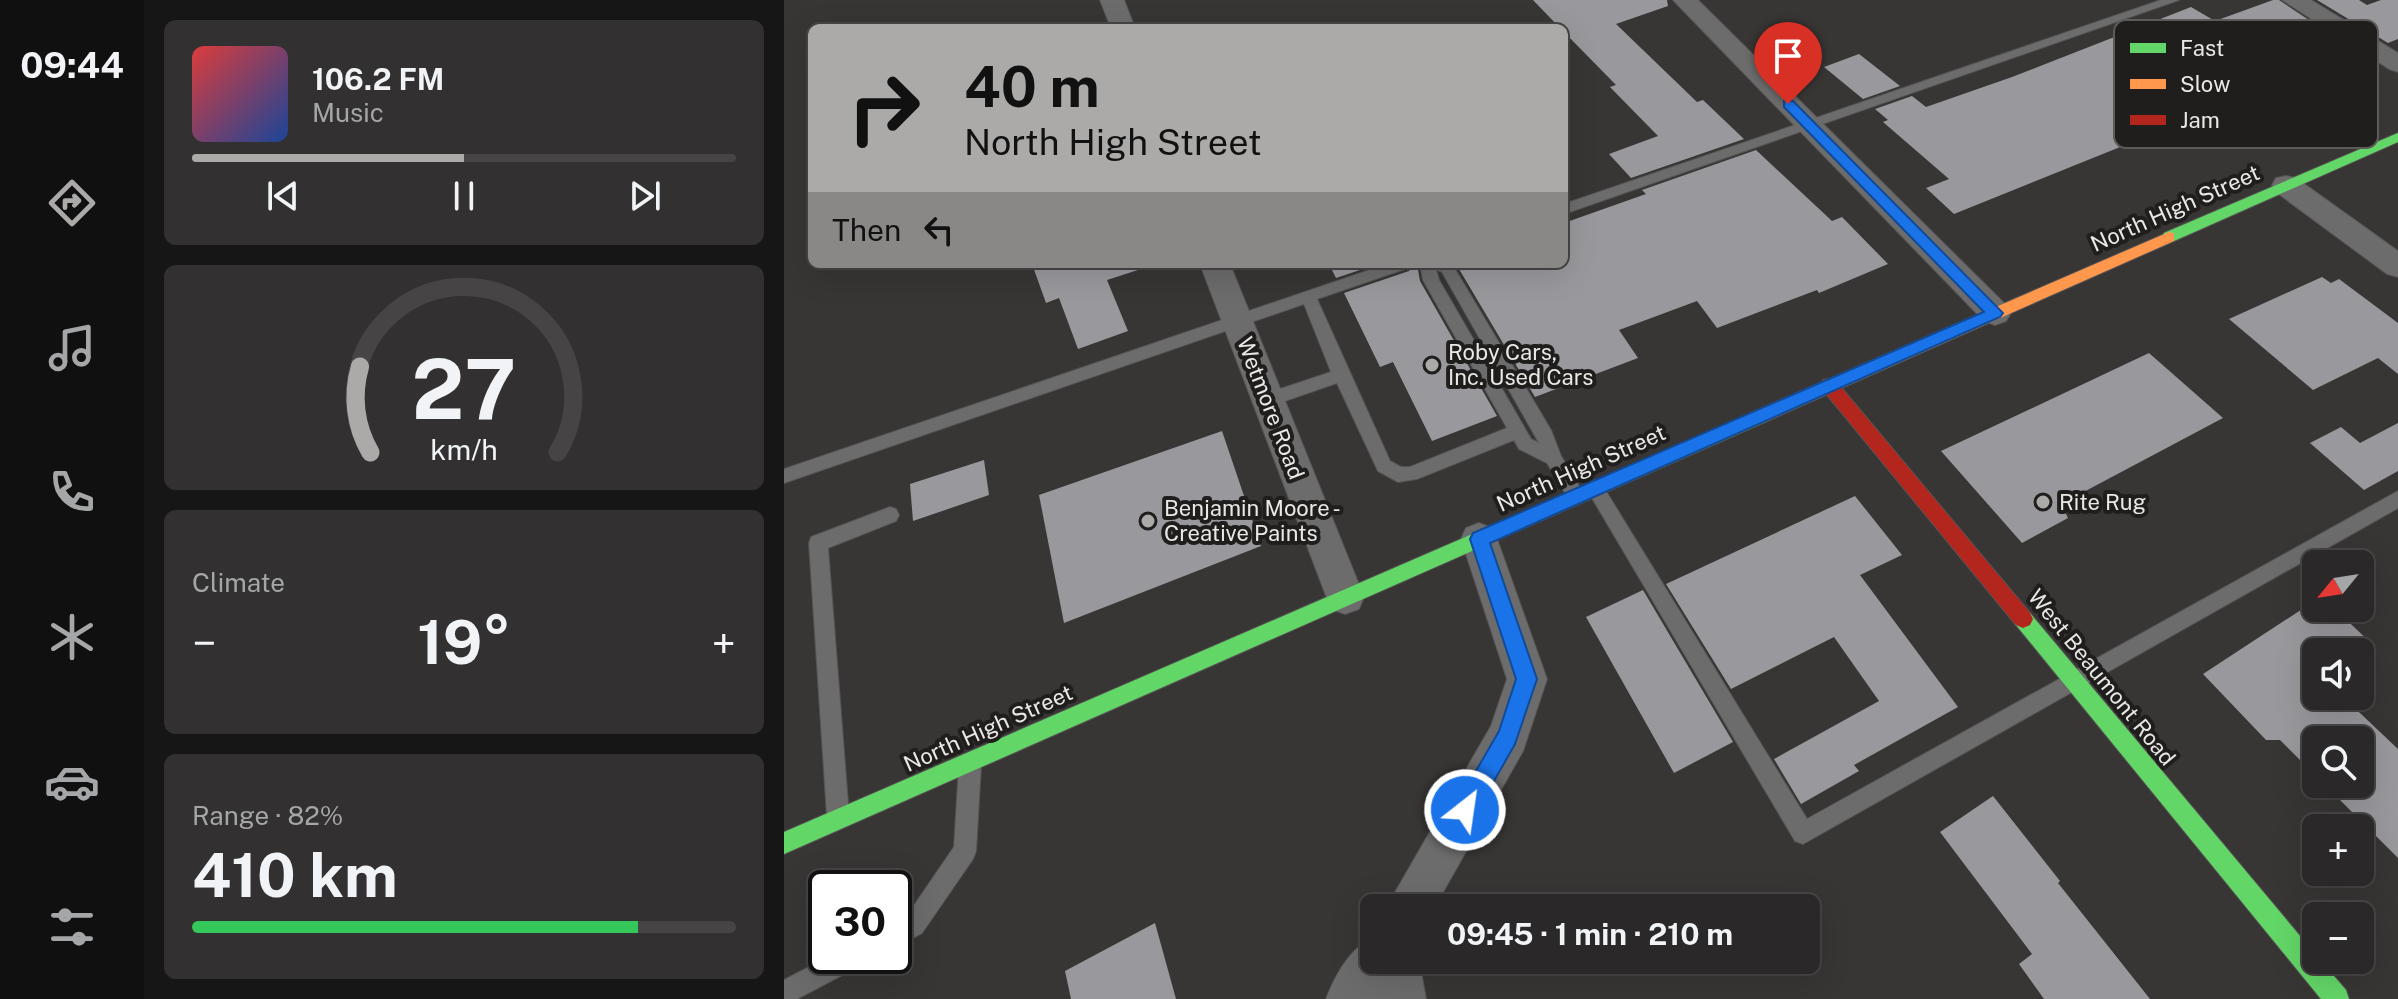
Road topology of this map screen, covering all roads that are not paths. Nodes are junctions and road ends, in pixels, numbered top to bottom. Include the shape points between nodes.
1 (1112, 0) edge
2 (1685, 0) edge
3 (2173, 0) edge
4 (2294, 0) edge
5 (2114, 20) edge
6 (2115, 20) edge
7 (2326, 20) edge
8 (1121, 24) edge
9 (2378, 52) edge
10 (2398, 64) edge
11 (1809, 125) junction
12 (2398, 137) edge
13 (2378, 146) edge
14 (2372, 148) edge
15 (2286, 185) junction
16 (1568, 208) edge
17 (2398, 266) edge
18 (1217, 268) edge
19 (1391, 268) edge
20 (1429, 268) edge
21 (1447, 268) edge
22 (1308, 296) junction
23 (1995, 313) junction
24 (1237, 321) junction
25 (1341, 375) junction
26 (1829, 385) junction
27 (1268, 400) junction
28 (1517, 431) junction
29 (1553, 458) junction
30 (784, 476) edge
31 (1586, 492) junction
32 (2398, 499) edge
33 (890, 515) dead end
34 (1479, 539) junction
35 (1345, 597) junction
36 (2073, 680) junction
37 (971, 763) junction
38 (838, 819) junction
39 (784, 843) edge
40 (1417, 894) edge
41 (912, 926) edge
42 (820, 974) edge
43 (1367, 974) edge
44 (1398, 974) edge
45 (784, 993) edge
46 (1350, 999) edge
47 (1402, 999) edge
48 (2337, 999) edge

1 - 8 street
2 - 11 street
3 - 6 lane
4 - 7 street
5 - 11 lane
9 - 10 street
11 - 16 lane
11 - 23 street
12 - 13 main road, North High Street
14 - 15 main road, North High Street
15 - 17 street
15 - 23 main road, North High Street
18 - 24 street, Wetmore Road
19 - 22 lane
20 - 28 lane
21 - 29 lane via 1545,435
22 - 24 lane
22 - 25 lane
23 - 26 main road, North High Street
24 - 27 street, Wetmore Road
24 - 30 lane
25 - 27 lane
25 - 28 lane via 1384,466 1398,475
26 - 31 main road, North High Street
26 - 36 main road, West Beaumont Road
27 - 35 street, Wetmore Road
28 - 29 lane via 1525,444
29 - 31 lane
31 - 34 main road, North High Street
31 - 36 lane via 1803,833
32 - 36 lane
33 - 38 lane via 818,543
34 - 35 main road, North High Street
34 - 40 street via 1527,679 1508,736
35 - 37 main road, North High Street
36 - 48 main road, West Beaumont Road
37 - 38 main road, North High Street
37 - 41 lane via 965,851
38 - 39 main road, North High Street
42 - 45 lane
43 - 46 street
44 - 47 street

